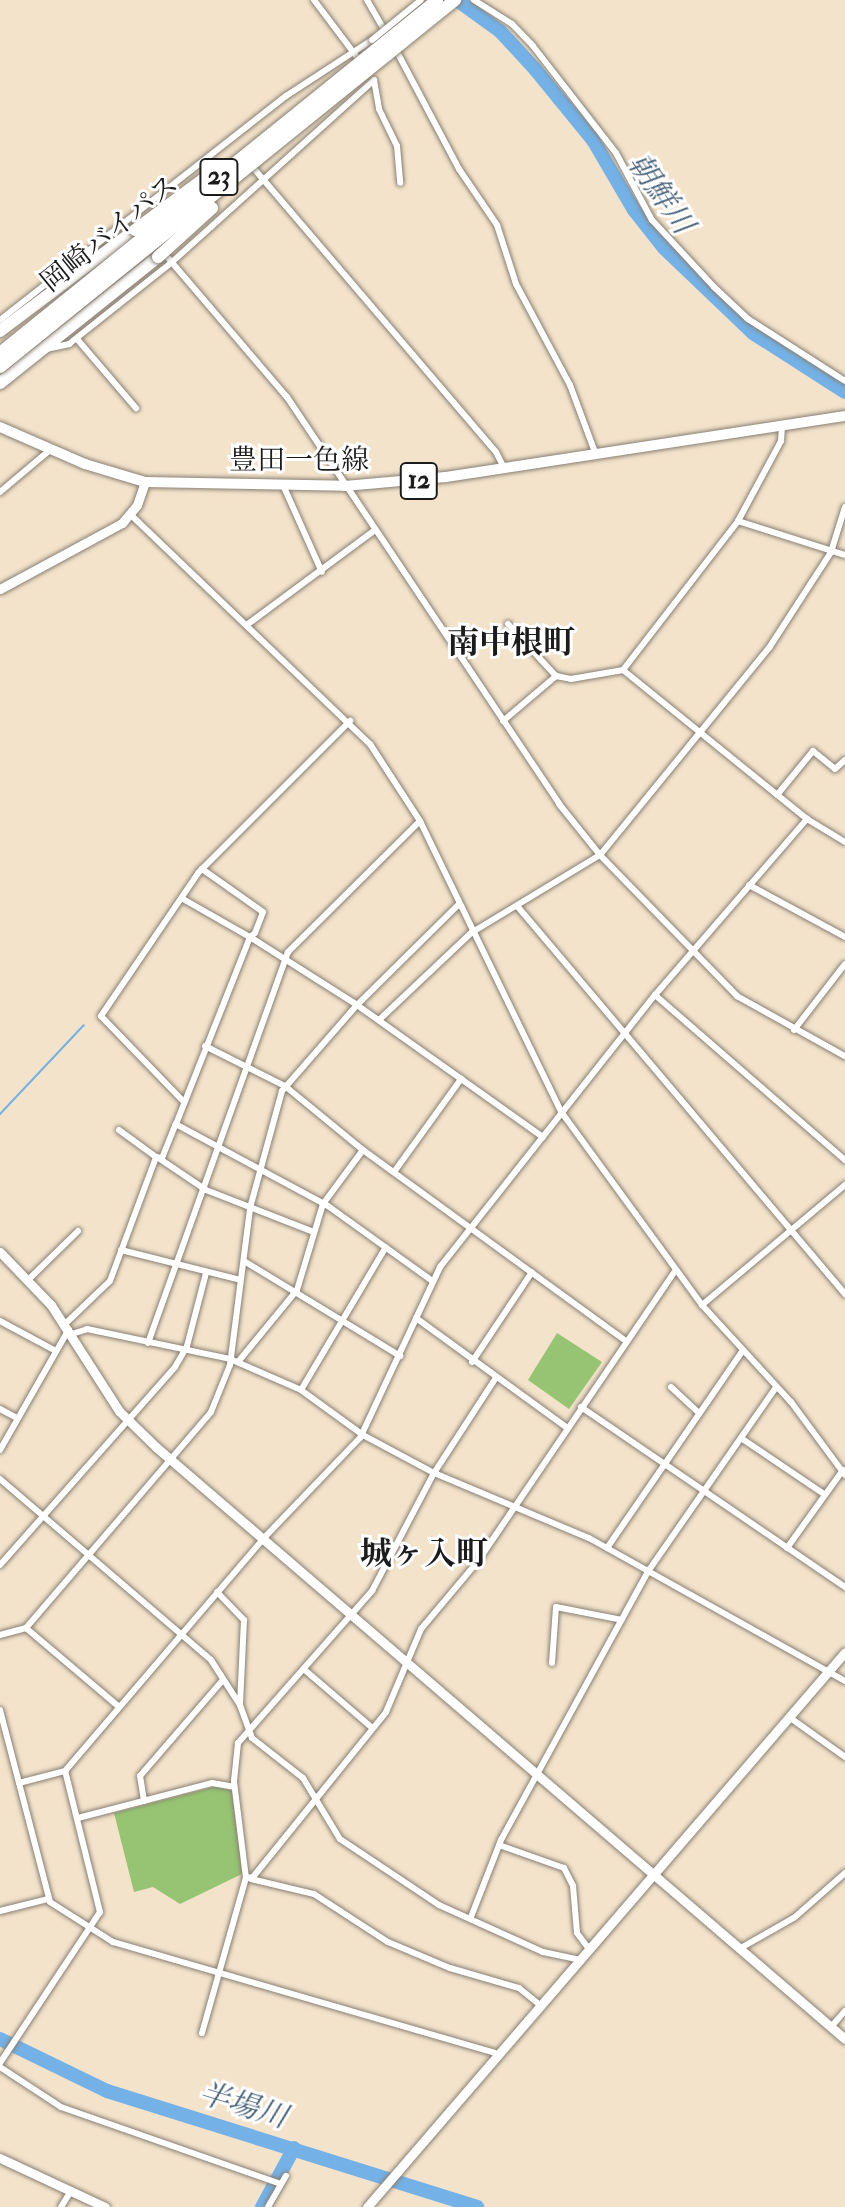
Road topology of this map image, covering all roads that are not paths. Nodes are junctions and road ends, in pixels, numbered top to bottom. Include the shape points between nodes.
1 (314, 0) edge
2 (367, 0) edge
3 (421, 0) edge
4 (437, 0) edge
5 (455, 0) edge
6 (474, 0) edge
7 (351, 50) junction
8 (374, 80) junction
9 (331, 86) junction
10 (300, 127) junction
11 (229, 140) junction
12 (264, 182) junction
13 (400, 183) dead end
14 (133, 215) junction
15 (172, 262) junction
16 (0, 320) edge
17 (0, 331) edge
18 (77, 339) junction
19 (44, 350) junction
20 (0, 353) edge
21 (0, 367) edge
22 (845, 381) edge
23 (0, 383) edge
24 (136, 408) dead end
25 (845, 416) edge
26 (782, 426) junction
27 (0, 427) edge
28 (51, 449) junction
29 (596, 455) junction
30 (504, 469) junction
31 (145, 482) junction
32 (283, 485) junction
33 (345, 486) junction
34 (0, 492) edge
35 (845, 507) edge
36 (131, 515) junction
37 (738, 521) junction
38 (375, 530) junction
39 (831, 552) junction
40 (845, 555) edge
41 (322, 572) junction
42 (1, 587) edge
43 (248, 624) junction
44 (508, 624) dead end
45 (623, 670) junction
46 (556, 676) junction
47 (350, 721) junction
48 (503, 721) junction
49 (700, 733) junction
50 (845, 760) edge
51 (777, 795) junction
52 (807, 819) junction
53 (420, 821) junction
54 (845, 842) edge
55 (600, 855) junction
56 (202, 869) junction
57 (749, 885) junction
58 (183, 899) junction
59 (459, 904) junction
60 (518, 907) junction
61 (471, 933) junction
62 (250, 937) junction
63 (845, 937) edge
64 (694, 952) junction
65 (286, 957) junction
66 (845, 964) edge
67 (655, 995) junction
68 (357, 1005) junction
69 (379, 1020) junction
70 (794, 1030) junction
71 (626, 1034) junction
72 (205, 1046) junction
73 (845, 1056) edge
74 (244, 1067) junction
75 (461, 1079) junction
76 (285, 1086) junction
77 (183, 1101) junction
78 (562, 1113) junction
79 (176, 1124) junction
80 (119, 1130) dead end
81 (543, 1137) junction
82 (220, 1148) junction
83 (363, 1150) junction
84 (158, 1158) junction
85 (845, 1160) edge
86 (259, 1169) junction
87 (394, 1172) junction
88 (845, 1185) edge
89 (206, 1190) junction
90 (323, 1204) junction
91 (250, 1208) junction
92 (470, 1228) junction
93 (791, 1230) junction
94 (78, 1231) dead end
95 (314, 1232) junction
96 (386, 1247) junction
97 (121, 1250) junction
98 (0, 1252) edge
99 (244, 1261) junction
100 (176, 1266) junction
101 (676, 1270) junction
102 (532, 1272) junction
103 (206, 1273) junction
104 (28, 1280) junction
105 (240, 1280) junction
106 (431, 1280) junction
107 (297, 1290) junction
108 (845, 1294) edge
109 (702, 1305) junction
110 (416, 1318) junction
111 (347, 1319) junction
112 (0, 1321) edge
113 (69, 1329) junction
114 (627, 1342) junction
115 (148, 1343) junction
116 (54, 1350) junction
117 (184, 1350) junction
118 (743, 1350) junction
119 (400, 1356) junction
120 (234, 1361) junction
121 (472, 1362) junction
122 (495, 1379) junction
123 (671, 1387) dead end
124 (776, 1387) junction
125 (301, 1390) junction
126 (581, 1407) junction
127 (0, 1409) edge
128 (699, 1413) junction
129 (17, 1418) junction
130 (126, 1418) junction
131 (566, 1427) junction
132 (363, 1435) junction
133 (741, 1438) junction
134 (0, 1450) edge
135 (170, 1460) junction
136 (666, 1464) junction
137 (844, 1471) edge
138 (434, 1473) junction
139 (0, 1479) edge
140 (705, 1491) junction
141 (824, 1494) junction
142 (513, 1507) junction
143 (42, 1515) junction
144 (263, 1539) junction
145 (607, 1548) junction
146 (787, 1548) junction
147 (89, 1555) junction
148 (0, 1565) edge
149 (649, 1570) junction
150 (845, 1587) edge
151 (217, 1592) junction
152 (352, 1615) junction
153 (622, 1620) junction
154 (26, 1628) junction
155 (0, 1635) edge
156 (181, 1635) junction
157 (845, 1652) edge
158 (404, 1661) junction
159 (552, 1663) dead end
160 (306, 1671) junction
161 (828, 1672) junction
162 (222, 1681) junction
163 (845, 1681) edge
164 (240, 1705) junction
165 (119, 1707) junction
166 (0, 1710) edge
167 (789, 1717) junction
168 (371, 1727) junction
169 (250, 1733) junction
170 (845, 1757) edge
171 (65, 1771) junction
172 (540, 1776) junction
173 (19, 1783) junction
174 (234, 1787) junction
175 (315, 1796) junction
176 (144, 1801) junction
177 (78, 1818) junction
178 (499, 1845) junction
179 (845, 1873) edge
180 (653, 1874) junction
181 (249, 1878) junction
182 (835, 1882) junction
183 (845, 1883) edge
184 (48, 1899) junction
185 (0, 1911) edge
186 (471, 1917) junction
187 (91, 1929) junction
188 (589, 1949) junction
189 (739, 1949) junction
190 (580, 1960) junction
191 (219, 1973) junction
192 (540, 2005) junction
193 (845, 2011) edge
194 (831, 2027) junction
195 (202, 2033) dead end
196 (845, 2039) edge
197 (498, 2054) junction
198 (0, 2064) edge
199 (0, 2158) edge
200 (286, 2176) dead end
201 (279, 2181) junction
202 (71, 2191) junction
203 (61, 2207) edge
204 (105, 2207) edge
205 (268, 2207) edge
206 (367, 2207) edge

1 - 7 street
2 - 29 street via 459,169 497,225 516,284 570,385
3 - 7 street, bridge via 372,40
4 - 9 highway, 岡崎バイパス / 23, bridge
5 - 10 highway, 23, bridge
6 - 22 street via 512,24 533,46 616,153 652,220 714,287 748,319
7 - 8 street
7 - 11 street
8 - 12 street
8 - 13 street via 379,109 397,146
9 - 17 highway, 23, bridge
9 - 20 highway, 岡崎バイパス / 23, bridge
10 - 19 highway, 23, bridge via 158,257
10 - 21 highway, 23, bridge
11 - 12 street
11 - 14 street
12 - 15 street
12 - 30 street via 496,452
14 - 15 street
14 - 16 street
15 - 18 street
15 - 33 street via 287,397
18 - 19 street
18 - 24 street
19 - 23 highway, 23
25 - 26 main road, 豊田一色線 / 12
26 - 29 main road, 豊田一色線 / 12
26 - 37 street via 781,441
27 - 28 main road, 豊田一色線 / 12
28 - 31 main road, 豊田一色線 / 12
28 - 34 street
29 - 30 main road, 豊田一色線 / 12
30 - 33 main road, 豊田一色線 / 12
31 - 32 main road, 豊田一色線 / 12
31 - 36 street
32 - 33 main road, 豊田一色線 / 12
32 - 41 street
33 - 38 street
35 - 39 street
36 - 42 street via 97,539
36 - 43 street
37 - 39 street
37 - 45 street
38 - 41 street
38 - 48 street
39 - 40 street
39 - 49 street via 769,648
41 - 43 street
43 - 47 street
44 - 46 street
45 - 46 street via 571,679
45 - 49 street
46 - 48 street
47 - 53 street
47 - 56 street
48 - 55 street
49 - 51 street
49 - 55 street
50 - 51 street via 835,769 813,751
51 - 52 street
52 - 54 street
52 - 57 street
53 - 59 street
53 - 65 street
55 - 60 street
55 - 64 street
56 - 58 street
56 - 62 street via 263,912
57 - 63 street
57 - 64 street
58 - 62 street
58 - 77 street via 101,1016
59 - 61 street
59 - 68 street
60 - 61 street
60 - 71 street
61 - 69 street
61 - 78 street
62 - 65 street
62 - 72 street
64 - 67 street
64 - 70 street via 737,996
65 - 68 street
65 - 74 street
66 - 70 street
67 - 71 street
67 - 85 street
68 - 69 street
68 - 76 street
69 - 75 street
70 - 73 street
71 - 78 street
71 - 93 street
72 - 74 street
72 - 77 street
74 - 76 street
74 - 82 street
75 - 81 street
75 - 87 street
76 - 83 street
76 - 86 street
77 - 79 street
78 - 81 street
78 - 101 street
79 - 82 street
79 - 84 street
80 - 84 street
81 - 92 street
82 - 86 street
82 - 89 street
83 - 87 street
83 - 90 street
84 - 89 street
84 - 97 street
86 - 90 street
86 - 91 street
87 - 92 street
88 - 93 street
89 - 91 street
89 - 100 street
90 - 95 street
90 - 96 street
91 - 95 street
91 - 99 street
92 - 102 street
92 - 106 street
93 - 108 street
93 - 109 street
94 - 104 street
95 - 107 street
96 - 106 street
96 - 111 street
97 - 100 street
97 - 113 street via 110,1281
98 - 104 street
99 - 105 street
99 - 107 street
100 - 103 street
100 - 115 street
101 - 109 street
101 - 114 street
102 - 114 street
102 - 121 street
103 - 105 street
103 - 117 street
104 - 113 street
105 - 120 street
106 - 110 street
107 - 111 street
107 - 120 street
109 - 118 street
110 - 119 street
110 - 121 street
111 - 119 street
111 - 125 street
112 - 116 street
113 - 115 street
113 - 116 street
113 - 130 street
114 - 126 street
115 - 117 street
116 - 129 street
117 - 120 street
117 - 130 street via 166,1379
118 - 124 street
118 - 128 street
119 - 132 street
120 - 125 street
120 - 135 street via 211,1412
121 - 122 street
122 - 131 street
122 - 138 street
123 - 128 street
124 - 133 street
124 - 137 street
125 - 132 street
126 - 131 street
126 - 136 street
127 - 129 street
128 - 136 street
129 - 134 street
130 - 135 street
130 - 143 street
131 - 142 street
132 - 138 street
132 - 144 street
133 - 140 street
133 - 141 street
135 - 144 street
135 - 147 street
136 - 140 street
136 - 145 street
137 - 141 street
138 - 142 street
138 - 152 street via 372,1591
139 - 143 street
140 - 146 street
140 - 149 street
141 - 146 street
142 - 145 street
142 - 158 street via 472,1570 421,1629
143 - 147 street
143 - 148 street
144 - 151 street
144 - 152 street
145 - 149 street
146 - 150 street
147 - 154 street
147 - 156 street
149 - 153 street
149 - 161 street
151 - 156 street
151 - 164 street via 244,1620
152 - 158 street
152 - 160 street
153 - 159 street via 556,1607
153 - 172 street
154 - 155 street
154 - 165 street
156 - 162 street via 211,1660
156 - 165 street
157 - 161 street
158 - 168 street via 391,1701
158 - 172 street
160 - 168 street
160 - 169 street
161 - 163 street
161 - 167 street
162 - 164 street
162 - 176 street via 140,1776
164 - 169 street
165 - 171 street
166 - 173 street
167 - 170 street
167 - 180 street
168 - 175 street
169 - 174 street via 238,1743
169 - 175 street via 299,1774
171 - 173 street
171 - 177 street
172 - 178 street
172 - 180 street
173 - 184 street
174 - 176 street via 215,1783
174 - 181 street
175 - 181 street
175 - 186 street via 340,1839 439,1905
176 - 177 street
177 - 187 street via 100,1902
178 - 186 street
178 - 188 street via 564,1868 573,1886 577,1933
179 - 182 street
180 - 188 street
180 - 189 street
181 - 191 street
181 - 192 street via 314,1894 388,1942 519,1988
182 - 183 street
182 - 189 street via 795,1917
184 - 185 street
184 - 187 street
186 - 190 street via 543,1952
187 - 191 street via 113,1942
187 - 198 street
188 - 190 street
189 - 194 street
190 - 192 street
191 - 195 street
191 - 197 street
192 - 197 street
193 - 194 street
194 - 196 street
197 - 206 street
198 - 201 street via 61,2107 124,2133
199 - 202 street
200 - 201 street
201 - 205 street
202 - 203 street
202 - 204 street

